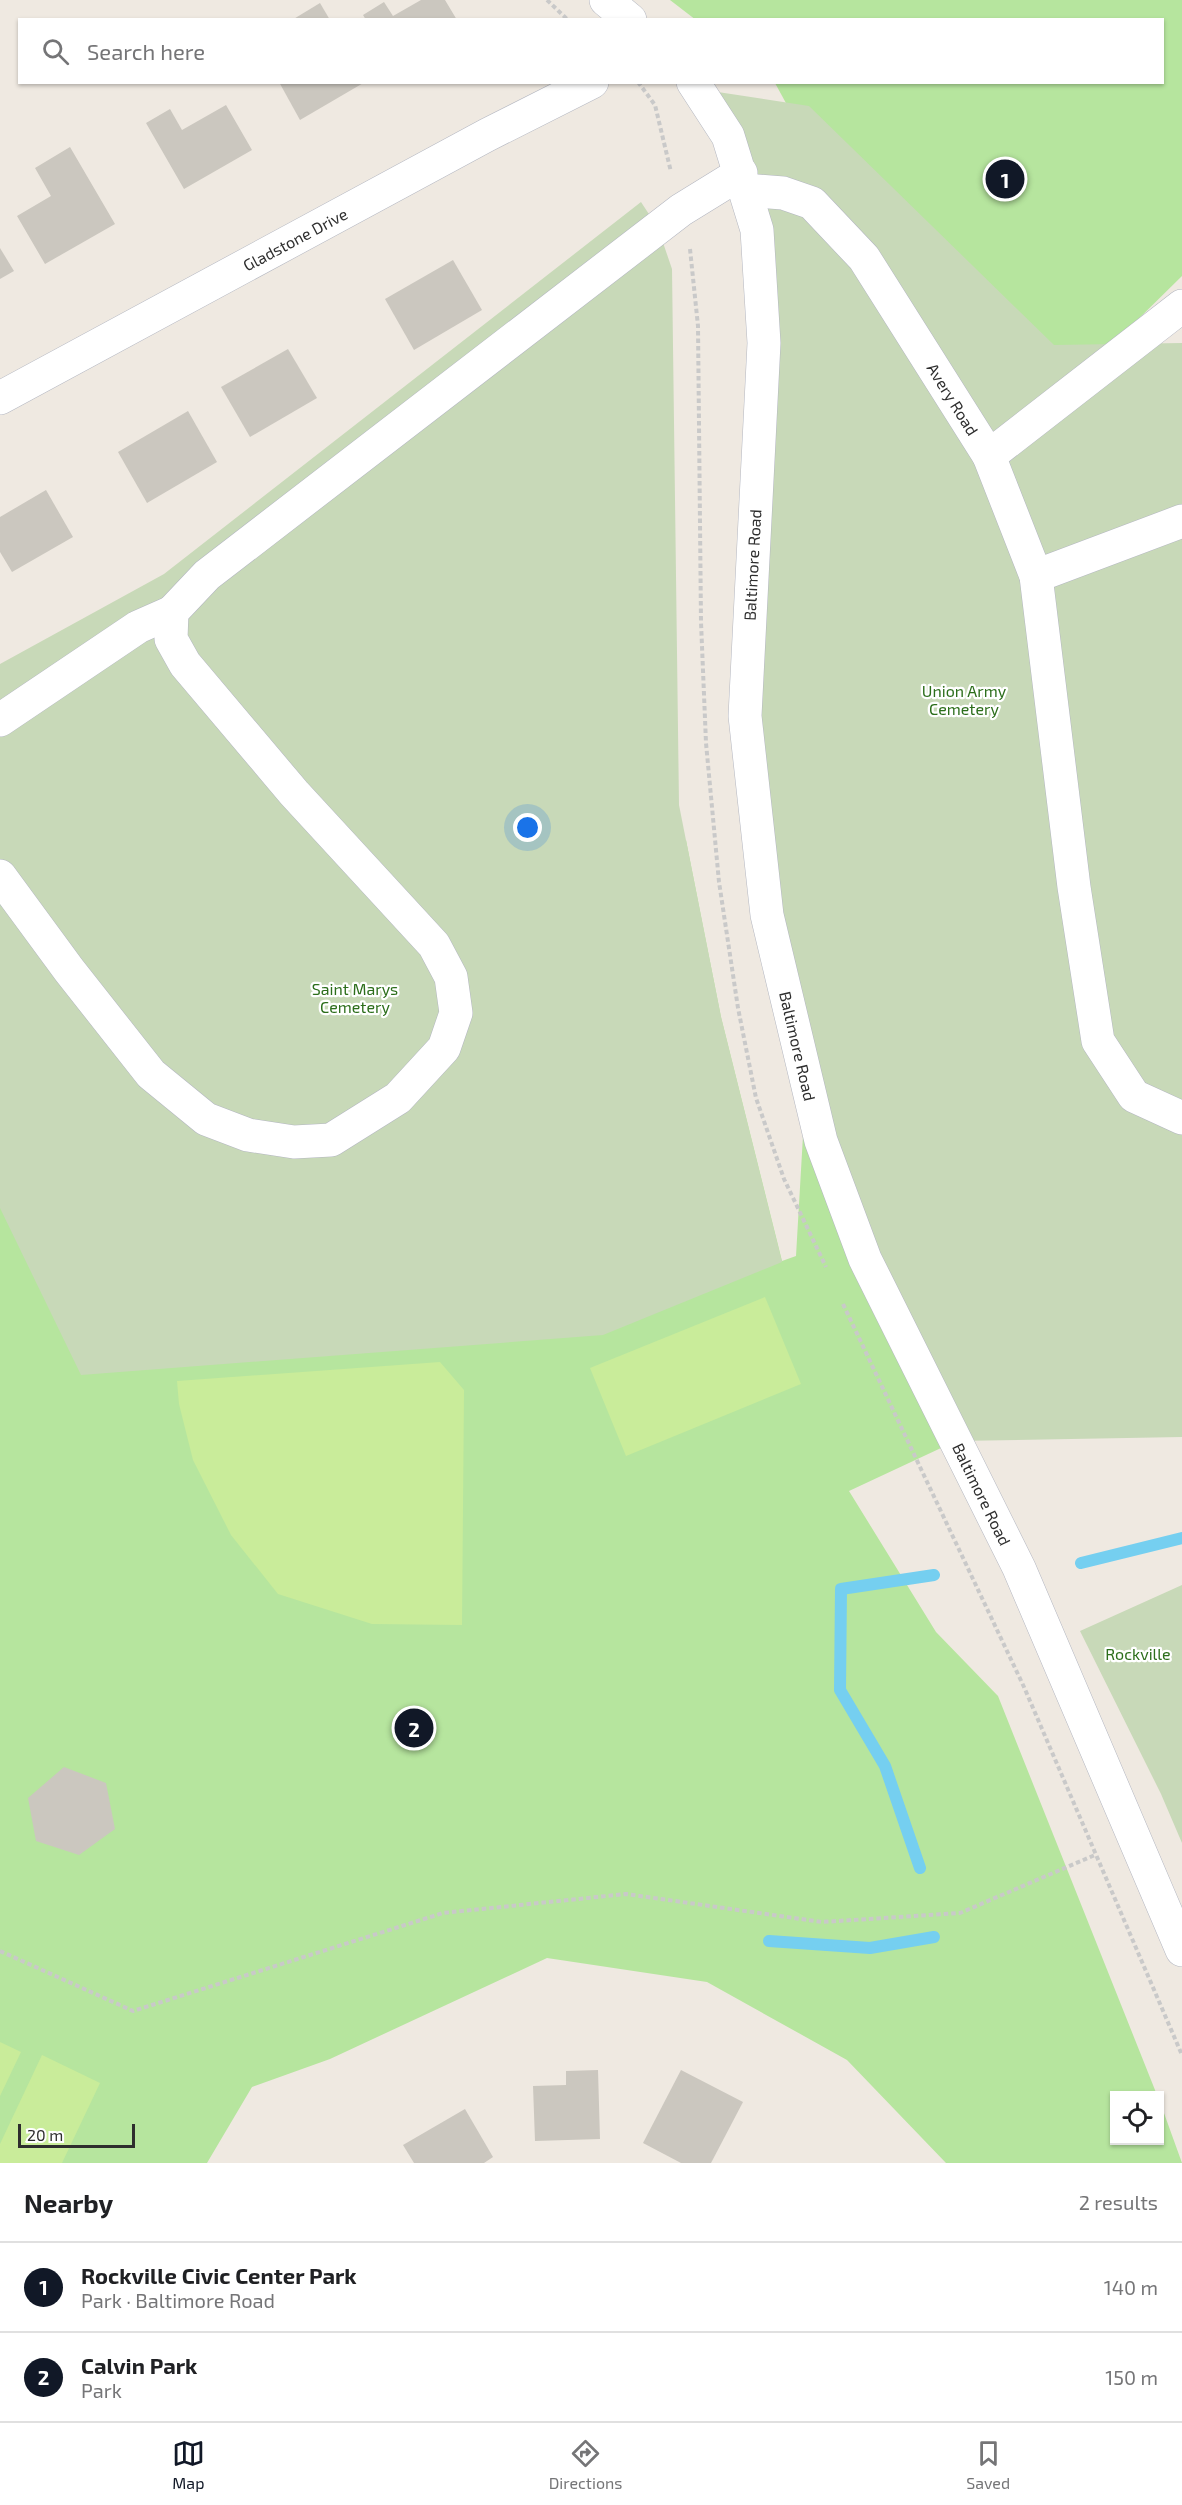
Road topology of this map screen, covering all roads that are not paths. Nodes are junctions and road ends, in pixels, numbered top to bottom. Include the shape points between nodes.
1 (606, 0) edge
2 (628, 18) edge
3 (588, 84) edge
4 (694, 84) edge
5 (743, 181) junction
6 (1182, 306) edge
7 (0, 398) edge
8 (989, 456) junction
9 (1182, 521) edge
10 (1036, 576) junction
11 (172, 612) junction
12 (0, 720) edge
13 (0, 876) edge
14 (1182, 1118) edge
15 (1182, 1950) edge

1 - 2 street
3 - 7 street, Gladstone Drive
4 - 5 street, Baltimore Road via 728,136
5 - 8 street, Avery Road via 812,203 864,258
5 - 11 street via 681,210 207,575
5 - 15 street, Baltimore Road via 757,230 764,343 745,716 767,915 806,1084 821,1141 866,1259 1018,1568
6 - 8 street
8 - 10 street, Avery Road
9 - 10 street
10 - 14 street, Avery Road via 1074,887 1098,1041 1134,1096
11 - 12 street via 138,627
11 - 13 street via 171,639 186,664 294,793 434,945 451,977 456,1013 444,1048 398,1098 331,1140 294,1142 248,1135 206,1119 151,1074

